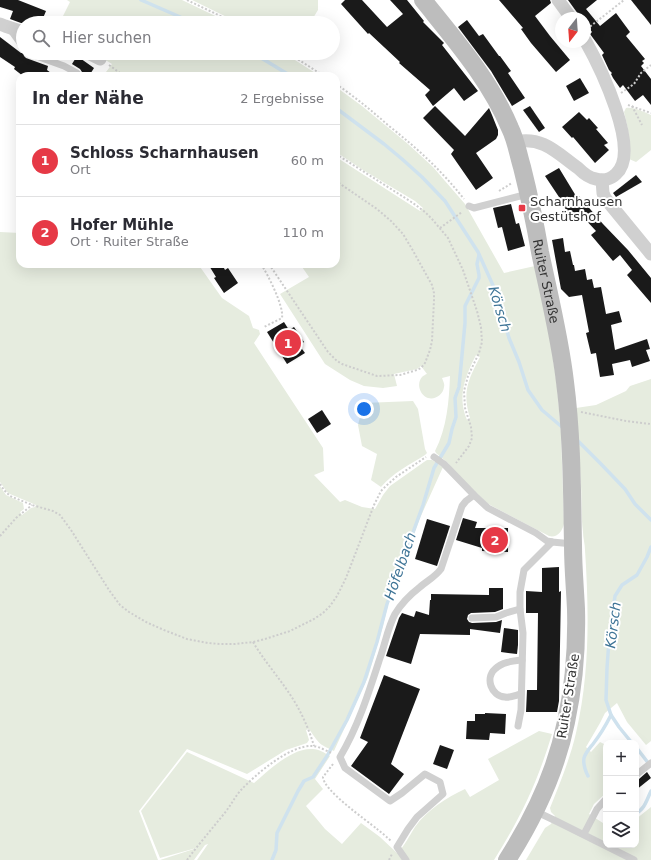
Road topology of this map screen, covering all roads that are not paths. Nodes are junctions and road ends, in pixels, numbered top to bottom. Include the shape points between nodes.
1 (423, 0) edge
2 (558, 0) edge
3 (567, 12) edge
4 (4, 26) edge
5 (16, 30) edge
6 (16, 39) edge
7 (589, 48) edge
8 (47, 60) edge
9 (75, 72) edge
10 (516, 142) junction
11 (602, 180) junction
12 (528, 194) junction
13 (470, 206) road end
14 (651, 254) edge
15 (433, 456) road end
16 (474, 494) junction
17 (552, 542) junction
18 (573, 544) junction
19 (520, 609) junction
20 (472, 618) dead end
21 (522, 660) junction
22 (521, 694) junction
23 (518, 726) dead end
24 (651, 763) edge
25 (639, 773) edge
26 (603, 802) edge
27 (535, 811) junction
28 (584, 834) junction
29 (406, 860) edge
30 (507, 860) edge
31 (634, 860) edge

1 - 10 main road, Ruiter Straße via 483,79 502,110
2 - 3 street
4 - 5 street
4 - 6 lane
7 - 11 street via 614,104 623,138 624,158 621,168 611,178
8 - 9 lane
10 - 11 street via 544,144 588,176
10 - 12 main road, Ruiter Straße
11 - 14 street via 603,193 607,200
12 - 13 lane via 474,208
12 - 18 main road, Ruiter Straße via 560,346 565,382
15 - 16 lane
16 - 17 lane via 488,508
16 - 29 lane via 462,506 441,569 412,595 395,615 350,740 337,756 346,768 390,801 425,774 440,783 443,795 417,817 397,847
17 - 18 lane
17 - 19 lane via 524,570
18 - 27 main road, Ruiter Straße via 576,636 571,694 559,749
19 - 20 lane via 496,617
19 - 21 lane via 523,633
21 - 22 lane
21 - 22 lane via 498,666 490,681 498,695 509,697
22 - 23 lane
24 - 25 lane
26 - 28 lane via 597,808
27 - 28 lane
27 - 30 main road, Ruiter Straße
28 - 31 lane

